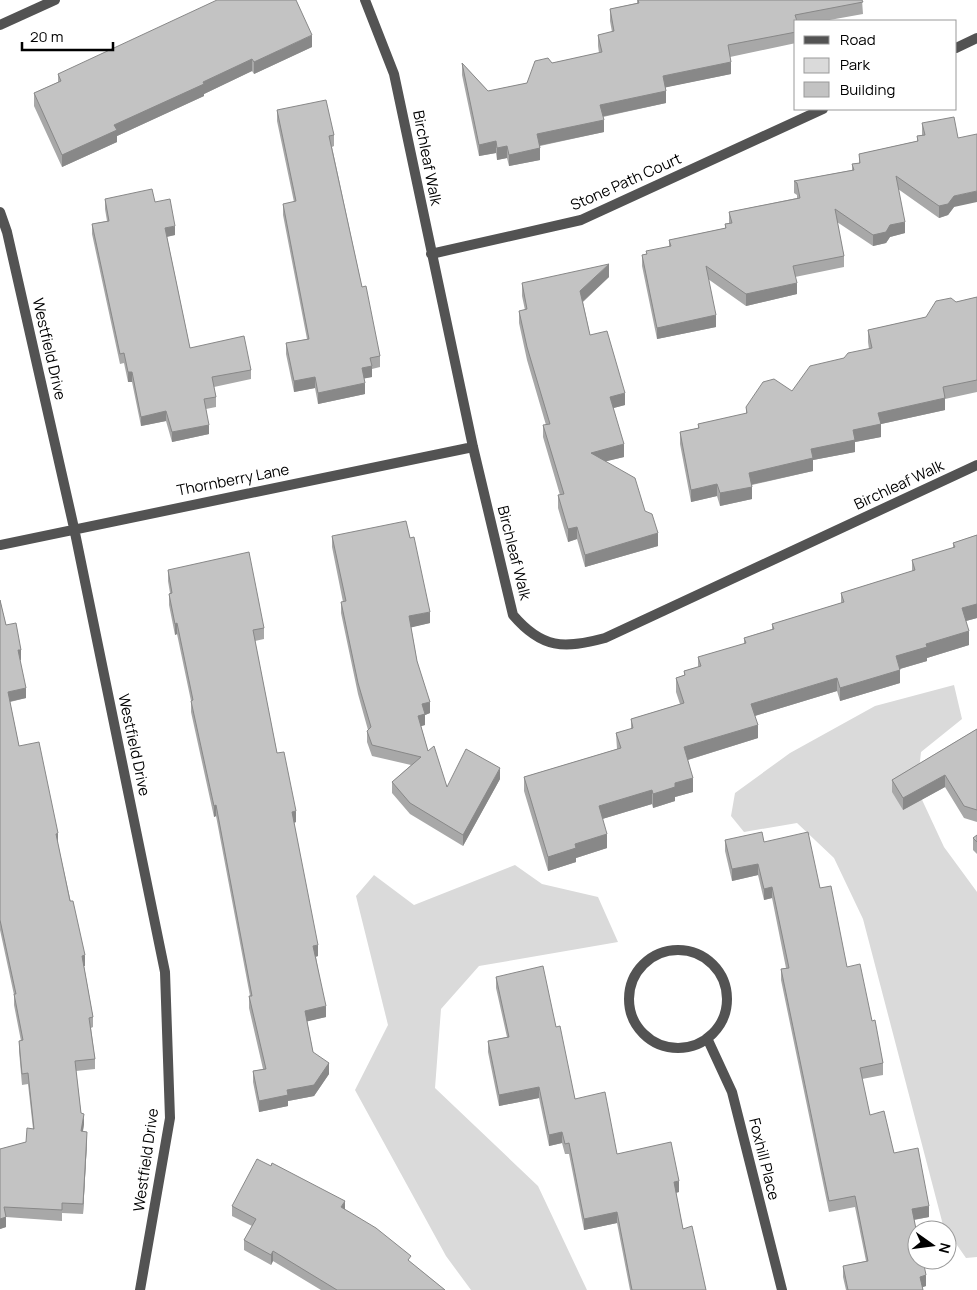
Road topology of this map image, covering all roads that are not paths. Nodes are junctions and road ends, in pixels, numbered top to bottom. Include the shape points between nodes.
1 (55, 0) edge
2 (364, 0) edge
3 (0, 26) edge
4 (977, 38) edge
5 (957, 48) edge
6 (821, 110) edge
7 (0, 212) edge
8 (431, 254) junction
9 (473, 447) junction
10 (977, 466) edge
11 (74, 528) junction
12 (0, 545) edge
13 (707, 1038) junction
14 (140, 1290) edge
15 (782, 1290) edge

1 - 3 street
2 - 8 street, Birchleaf Walk via 394,74
4 - 5 street
6 - 8 street, Stone Path Court via 580,220
7 - 11 street, Westfield Drive via 8,232
8 - 9 street, Birchleaf Walk
9 - 10 street, Birchleaf Walk via 513,615 527,632 548,642 576,646 605,638
9 - 11 street, Thornberry Lane
11 - 12 street, Thornberry Lane
11 - 14 street, Westfield Drive via 165,972 170,1118
13 - 13 street via 724,1017 727,1000 720,973 709,960 678,949 659,953 641,966 630,987 630,1010 642,1031 661,1044 676,1048
13 - 15 street, Foxhill Place via 732,1092

